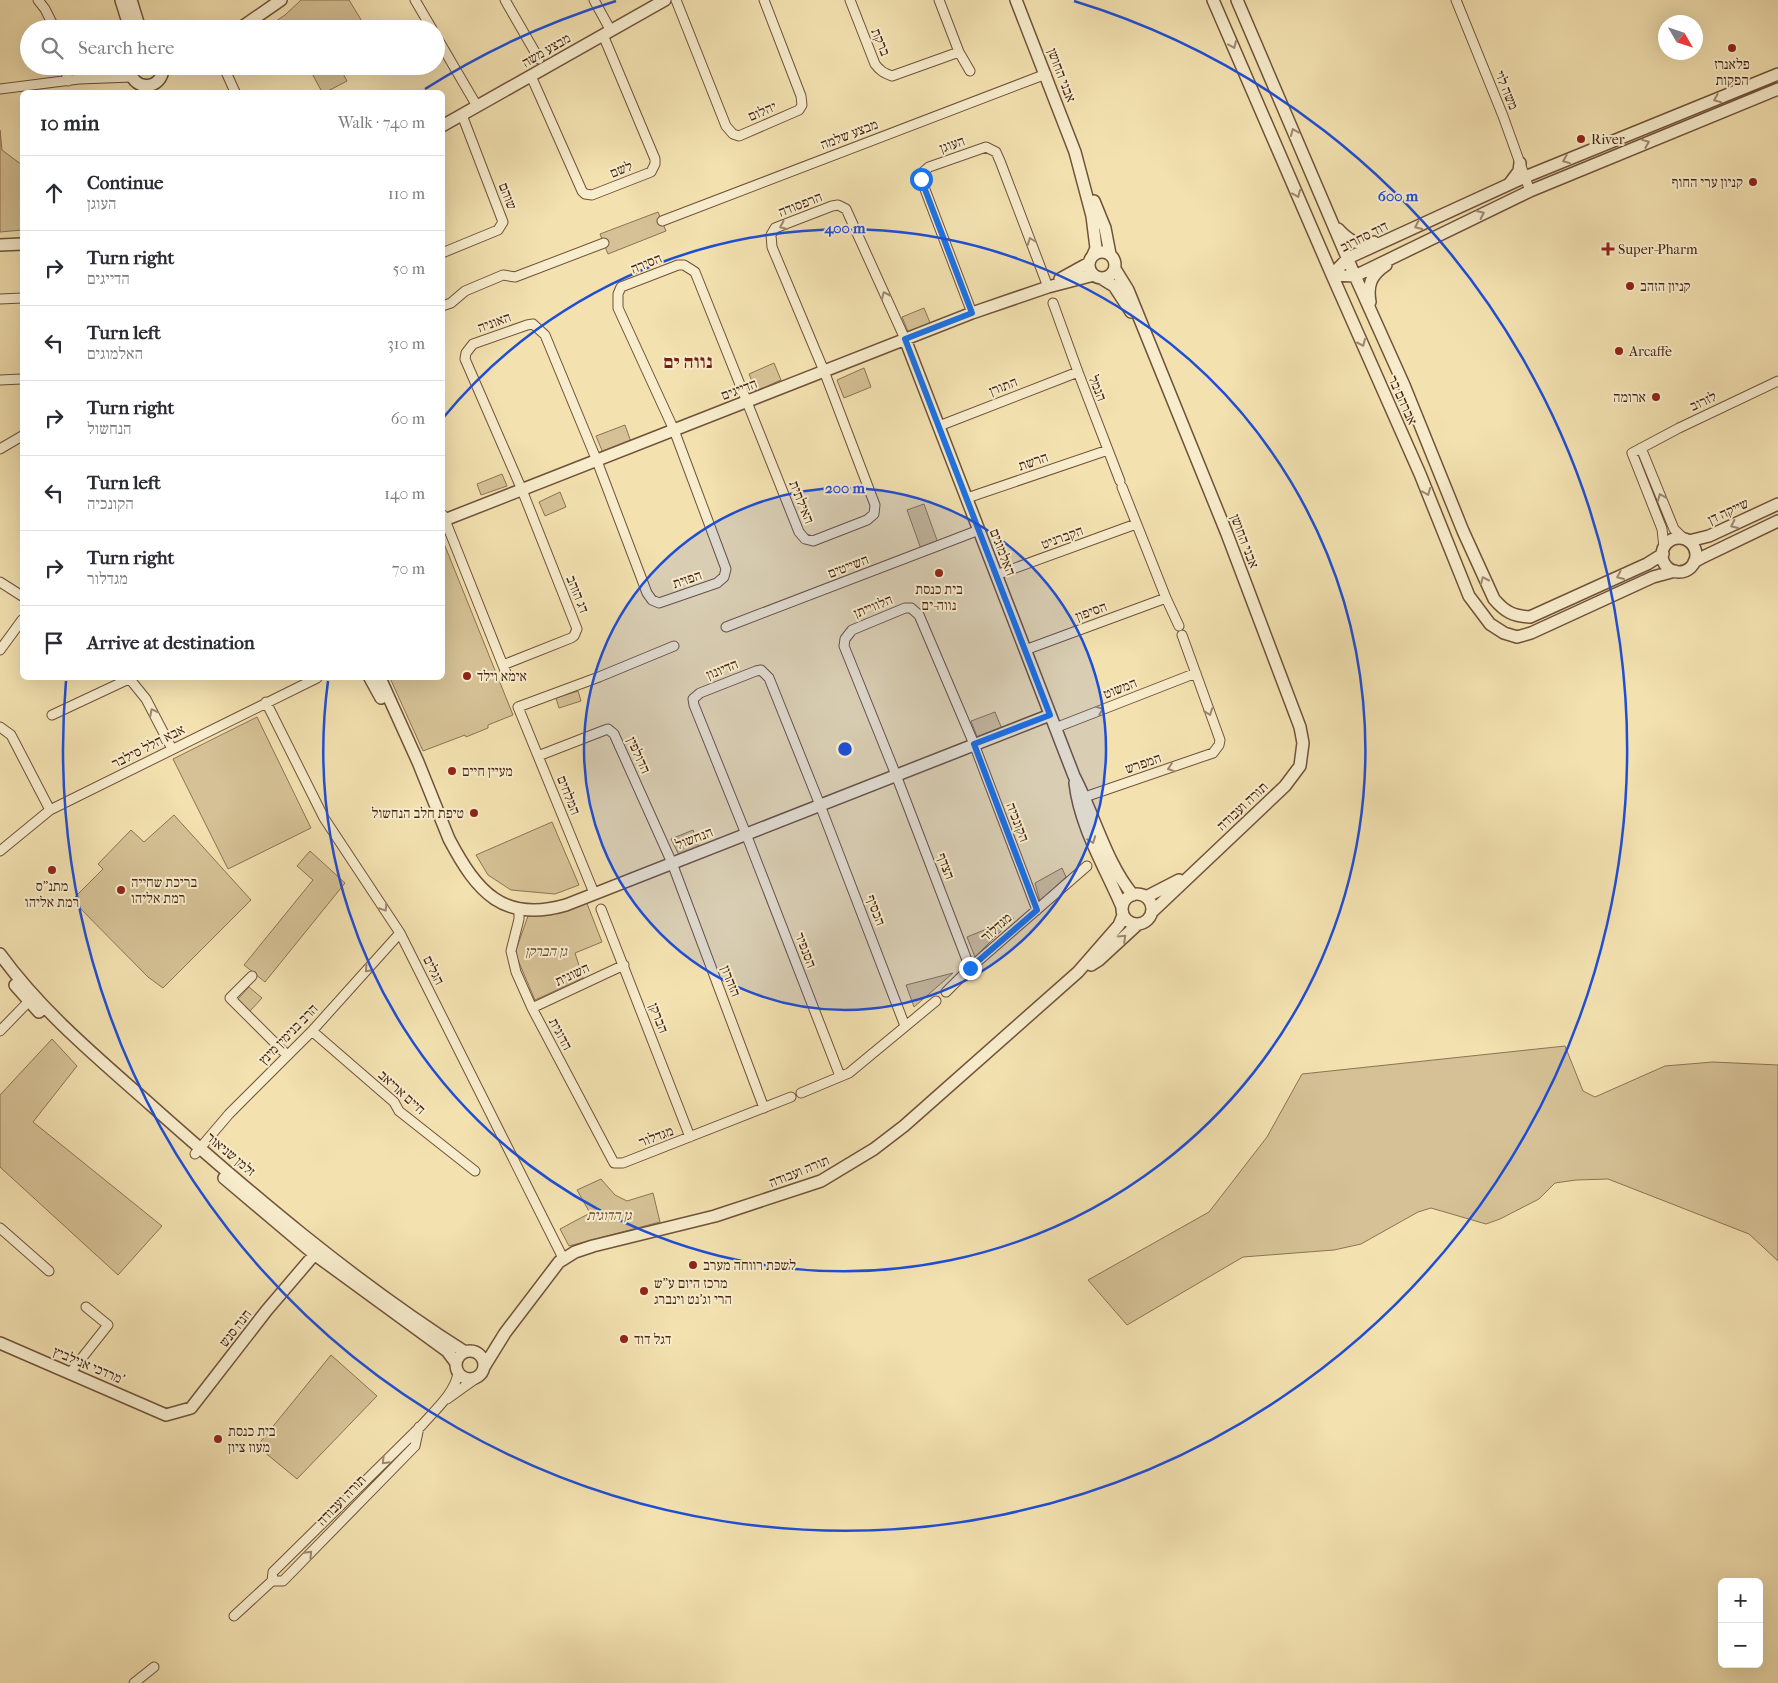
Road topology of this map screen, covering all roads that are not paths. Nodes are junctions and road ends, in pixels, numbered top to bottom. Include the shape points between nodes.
1 (38, 0) edge
2 (121, 0) edge
3 (131, 0) edge
4 (281, 0) edge
5 (415, 0) edge
6 (505, 0) edge
7 (594, 0) edge
8 (665, 0) edge
9 (676, 0) edge
10 (764, 0) edge
11 (850, 0) edge
12 (938, 0) edge
13 (1016, 0) edge
14 (1213, 0) edge
15 (1237, 0) edge
16 (1456, 0) edge
17 (50, 20) edge
18 (127, 20) edge
19 (137, 20) edge
20 (252, 20) edge
21 (427, 20) edge
22 (607, 33) junction
23 (445, 51) edge
24 (959, 52) junction
25 (539, 59) dead end
26 (970, 72) dead end
27 (1046, 74) junction
28 (1778, 74) edge
29 (67, 75) edge
30 (227, 75) edge
31 (532, 76) junction
32 (135, 77) edge
33 (68, 81) junction
34 (159, 87) edge
35 (0, 89) edge
36 (1778, 89) edge
37 (234, 90) edge
38 (477, 106) junction
39 (462, 115) junction
40 (445, 124) edge
41 (1077, 162) junction
42 (1520, 163) junction
43 (1525, 177) junction
44 (1508, 185) junction
45 (1530, 191) junction
46 (1331, 218) junction
47 (662, 221) dead end
48 (1397, 236) junction
49 (1421, 242) junction
50 (604, 243) dead end
51 (20, 244) edge
52 (0, 245) edge
53 (445, 252) edge
54 (1110, 254) junction
55 (1348, 258) junction
56 (1091, 259) junction
57 (1115, 269) junction
58 (1332, 275) junction
59 (1098, 276) junction
60 (1355, 276) junction
61 (1048, 287) junction
62 (20, 298) edge
63 (0, 299) edge
64 (1054, 303) dead end
65 (445, 305) edge
66 (972, 313) junction
67 (1373, 316) junction
68 (905, 339) junction
69 (1149, 342) junction
70 (824, 372) junction
71 (1078, 372) junction
72 (20, 379) edge
73 (0, 380) edge
74 (1778, 381) edge
75 (748, 402) junction
76 (939, 426) junction
77 (674, 430) junction
78 (20, 437) edge
79 (1641, 448) junction
80 (0, 449) edge
81 (1108, 450) junction
82 (597, 461) junction
83 (522, 490) junction
84 (967, 498) junction
85 (1778, 504) edge
86 (445, 518) edge
87 (1778, 521) edge
88 (445, 524) edge
89 (1136, 524) junction
90 (979, 530) junction
91 (1686, 540) junction
92 (1664, 551) junction
93 (1694, 562) junction
94 (1675, 571) junction
95 (996, 575) junction
96 (0, 582) edge
97 (20, 595) edge
98 (1166, 598) junction
99 (20, 623) edge
100 (726, 627) dead end
101 (674, 646) dead end
102 (0, 650) edge
103 (1025, 650) junction
104 (1196, 673) junction
105 (126, 680) edge
106 (132, 680) edge
107 (313, 680) edge
108 (371, 680) edge
109 (381, 680) edge
110 (266, 702) junction
111 (52, 715) dead end
112 (1050, 715) junction
113 (0, 727) edge
114 (1055, 728) junction
115 (974, 744) junction
116 (172, 749) junction
117 (1216, 750) joint
118 (1302, 755) joint
119 (538, 756) junction
120 (418, 762) junction
121 (896, 775) junction
122 (1081, 798) junction
123 (820, 804) junction
124 (50, 810) junction
125 (746, 834) junction
126 (0, 851) edge
127 (672, 863) junction
128 (1087, 866) dead end
129 (1194, 872) junction
130 (594, 893) junction
131 (1133, 895) junction
132 (1146, 897) junction
133 (519, 910) junction
134 (601, 910) dead end
135 (1037, 910) junction
136 (1123, 911) junction
137 (1152, 912) junction
138 (1138, 924) junction
139 (400, 933) junction
140 (0, 954) edge
141 (624, 965) junction
142 (0, 966) edge
143 (970, 968) junction
144 (1078, 972) junction
145 (252, 976) dead end
146 (946, 992) dead end
147 (31, 999) junction
148 (936, 1001) dead end
149 (532, 1008) junction
150 (905, 1026) junction
151 (0, 1031) edge
152 (312, 1031) junction
153 (288, 1055) junction
154 (840, 1076) junction
155 (801, 1093) dead end
156 (791, 1098) dead end
157 (764, 1108) junction
158 (690, 1137) junction
159 (197, 1151) junction
160 (614, 1163) joint
161 (475, 1171) dead end
162 (0, 1228) edge
163 (317, 1251) junction
164 (563, 1258) junction
165 (49, 1271) dead end
166 (86, 1307) dead end
167 (505, 1333) junction
168 (0, 1343) edge
169 (465, 1352) junction
170 (481, 1355) junction
171 (484, 1367) junction
172 (457, 1368) junction
173 (70, 1373) junction
174 (475, 1379) junction
175 (442, 1402) junction
176 (166, 1415) joint
177 (419, 1427) junction
178 (272, 1581) junction
179 (234, 1616) dead end
180 (154, 1667) dead end
181 (134, 1683) edge

1 - 17 street
2 - 18 street
3 - 19 street
4 - 20 street
5 - 21 street
6 - 25 street
7 - 22 street
8 - 22 street, מבצע משה
9 - 10 street, יהלום via 726,126 738,136 799,110 802,105 802,96
11 - 24 street, ברקת via 874,64 885,74 892,76
12 - 24 street
13 - 27 street, אבני החושן
14 -> 58 street, אברהם בר
46 -> 15 street, אברהם בר
16 - 42 street, משה לוי
22 - 31 street, מבצע משה
22 - 31 street, לשם via 655,159 651,172 592,195 585,194
23 - 38 street
24 - 26 street
27 - 41 street, אבני החושן
27 - 47 street, מבצע שלמה
28 -> 43 street, דוד סחרוב
29 - 33 street
30 - 37 street
31 - 38 street, מבצע משה
32 - 33 street
32 - 34 street via 149,86
33 - 35 street
45 -> 36 street, דוד סחרוב
38 - 39 street, מבצע משה
39 - 40 street, מבצע משה
39 - 53 street, שוהם via 503,222 498,230
41 - 54 street, אבני החושן via 1105,228
41 - 56 street, אבני החושן via 1092,216 1096,248
42 - 43 street, משה לוי
42 - 44 street via 1519,171
43 - 44 street, דוד סחרוב
43 - 45 street, משה לוי
44 -> 48 street, דוד סחרוב
49 -> 45 street, דוד סחרוב
46 - 48 street via 1339,230 1356,243 1368,244
46 - 55 street, אברהם בר
48 - 55 street, דוד סחרוב
49 - 60 street, דוד סחרוב
49 - 67 street via 1372,277 1368,291
50 - 65 street via 515,277 503,275 465,291
51 - 52 street
54 - 56 street via 1101,251
54 - 57 street via 1115,260
55 - 58 street, דוד סחרוב
55 - 60 street, אברהם בר
56 - 59 street via 1090,270
56 - 61 street, הדייגים
57 - 59 street via 1109,276
57 - 69 street, אבני החושן via 1128,290
58 - 60 street, דוד סחרוב
58 -> 94 street, אברהם בר via 1420,474 1469,596 1490,624 1517,637 1531,633 1653,577
59 - 61 street, הדייגים
59 - 69 street, אבני החושן via 1114,286 1122,296
60 - 67 street, אברהם בר
61 - 66 street, הדייגים
61 -> 66 street, העוגן via 996,152 986,147 929,167 921,179
62 - 63 street
64 - 71 street, הנמל
66 - 68 street, הדייגים
92 -> 67 street, אברהם בר via 1647,564 1530,617 1517,616 1502,608 1487,585
68 - 70 street, הדייגים
68 -> 70 street, הרפסודה via 846,209 832,206 776,228 771,241
68 - 76 street, האלמוגים
69 - 118 street, אבני החושן via 1288,694 1300,727
70 - 75 street, הדייגים
70 - 75 street, האילתית via 875,505 874,514 867,520 813,541 805,539 799,532
71 - 76 street, התורן
71 - 81 street, הנמל
72 - 73 street
74 - 79 street, לזרוב
75 - 77 street, הדייגים
75 - 77 street, הסירה via 695,272 684,265 670,268 622,287 617,302
76 - 84 street, האלמוגים
77 - 82 street, הדייגים
77 - 82 street, הפזית via 726,569 724,577 717,583 659,603 649,597
78 - 80 street
91 -> 79 street via 1674,529
79 - 92 street, לזרוב via 1632,453 1662,529
81 - 84 street, הרשת
81 - 89 street, הנמל
82 - 83 street, הדייגים
82 - 83 street, האוניה via 545,335 539,328 527,325 473,344 465,360
83 - 86 street, הדייגים
83 - 88 street, דג הזהב via 577,629 571,638 504,669
84 - 90 street, האלמוגים
85 -> 91 street, שייקה דן via 1709,536
87 - 93 street
89 - 95 street, הקברניט
89 - 98 street, הנמל
90 - 95 street, האלמוגים
90 - 100 street, השייטים
91 - 92 street via 1672,540
91 - 93 street via 1696,551
92 - 94 street via 1665,564
93 - 94 street via 1686,570
95 - 103 street, האלמוגים
96 - 97 street
98 - 103 street, הסיפון
98 - 104 street, הנמל
99 - 102 street
101 - 119 street, המלחים via 518,707
103 - 112 street, האלמוגים
114 -> 104 street, המשוט
104 -> 117 street, הנמל via 1220,740
105 - 111 street
116 -> 106 street via 146,699
107 - 110 street, אבא הלל סילבר
108 - 120 street, הנחשול
109 - 120 street, הנחשול
110 - 116 street, אבא הלל סילבר
110 -> 139 street, הגלים via 324,818
112 - 114 street, האלמוגים
112 - 115 street, הנחשול
113 - 124 street via 11,735
114 - 122 street, האלמוגים
115 - 121 street, הנחשול
115 - 121 street, הלווייתן via 919,615 911,608 905,608 852,630 844,646
115 - 135 street, הקונכיה
116 - 124 street, אבא הלל סילבר
117 -> 122 street, המפרש
118 - 129 street, תורה ועבודה via 1300,766 1285,786
119 - 127 street, הדולפין via 605,730 612,731
119 - 130 street, המלחים
120 - 133 street, הנחשול via 449,840 472,877 497,901
121 - 123 street, הנחשול
121 - 143 street, הצדף
122 - 131 street, האלמוגים via 1119,876
122 -> 136 street, האלמוגים via 1098,856
123 - 125 street, הנחשול
123 - 125 street, הדיונון via 769,678 761,670 700,693 694,699 694,705
123 - 150 street, הכסיף
124 - 126 street, אבא הלל סילבר
125 - 127 street, הנחשול
125 - 154 street, הסנפיר
127 - 130 street, הנחשול
127 - 157 street, הזהרון
128 - 135 street, מגדלור
129 - 132 street, תורה ועבודה
129 - 137 street, תורה ועבודה
130 - 133 street, הנחשול via 552,909
131 - 132 street
131 - 136 street via 1126,899
132 - 137 street
133 - 149 street, הדוגית via 511,951
134 - 141 street, הברקן
135 - 143 street, מגדלור
136 - 138 street via 1129,922
136 - 144 street, תורה ועבודה via 1119,925
137 - 138 street via 1147,920
144 -> 138 street, תורה ועבודה via 1099,960
139 -> 152 street, הרב בנימין מינץ
139 - 164 street, הגלים
140 - 147 street, זלמן שניאור
141 - 149 street, השונית
141 - 158 street, הברקן
142 - 147 street, זלמן שניאור
143 - 146 street, מגדלור
144 - 164 street, תורה ועבודה via 904,1126 874,1149 821,1181 744,1207 593,1246
145 - 153 street via 230,998
147 - 151 street
147 - 159 street, זלמן שניאור
148 - 150 street
149 - 160 street, הדוגית
150 - 154 street via 849,1073
152 - 153 street, הרב בנימין מינץ
152 - 161 street, חיים אריאב via 394,1102 399,1111
153 - 159 street, הרב בנימין מינץ
154 - 155 street
156 - 157 street, מגדלור
157 - 158 street, מגדלור
158 - 160 street, מגדלור via 623,1163
159 - 163 street, זלמן שניאור
162 - 165 street
163 - 169 street, זלמן שניאור
163 - 172 street, זלמן שניאור via 447,1351
163 - 176 street, חנה סנש via 191,1408
164 - 167 street, תורה ועבודה
166 - 173 street via 108,1325
167 - 170 street, תורה ועבודה
167 - 171 street, תורה ועבודה
168 - 173 street, מרדכי אנילביץ'
169 - 170 street
169 - 172 street via 459,1356
170 - 171 street
171 - 174 street
172 - 174 street via 464,1378
172 - 175 street, תורה ועבודה via 457,1382
173 - 176 street, מרדכי אנילביץ'
174 - 175 street, תורה ועבודה
175 - 177 street, תורה ועבודה
177 -> 178 street, תורה ועבודה via 273,1572
178 -> 177 street, תורה ועבודה via 283,1581 415,1446
178 - 179 street, תורה ועבודה
180 - 181 street

